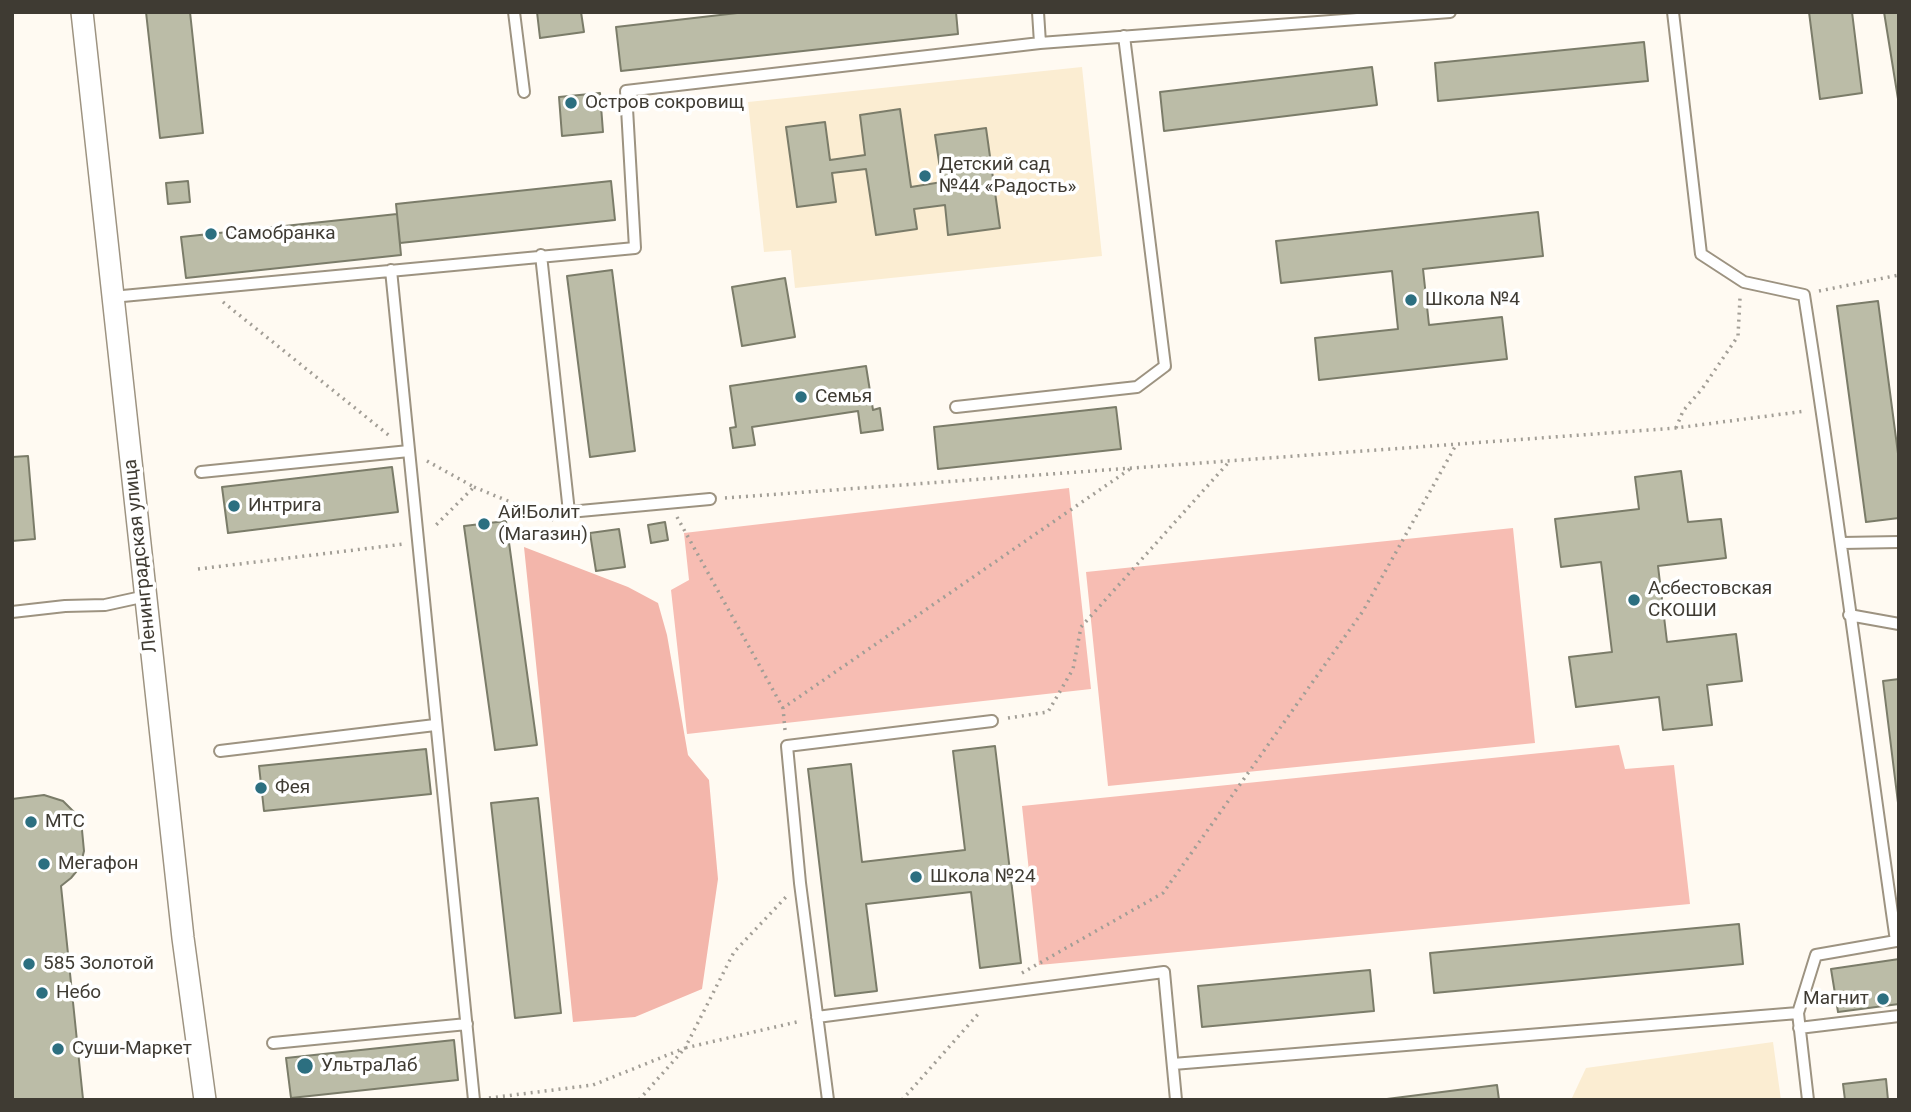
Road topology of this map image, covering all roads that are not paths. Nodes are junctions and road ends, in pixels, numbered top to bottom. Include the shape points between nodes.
1 (82, 12) edge
2 (514, 12) edge
3 (1038, 12) edge
4 (1450, 12) edge
5 (1673, 12) edge
6 (1398, 14) edge
7 (1124, 36) junction
8 (1040, 43) junction
9 (524, 92) dead end
10 (541, 255) junction
11 (391, 270) junction
12 (112, 297) junction
13 (956, 407) dead end
14 (409, 451) junction
15 (201, 472) dead end
16 (710, 499) road end
17 (1899, 542) edge
18 (1842, 543) junction
19 (146, 596) junction
20 (12, 612) edge
21 (1849, 615) junction
22 (1899, 624) edge
23 (992, 721) road end
24 (435, 725) junction
25 (219, 751) dead end
26 (1798, 1013) junction
27 (1899, 1016) edge
28 (817, 1017) junction
29 (467, 1024) junction
30 (1799, 1028) junction
31 (274, 1043) dead end
32 (1173, 1064) junction
33 (205, 1100) edge
34 (474, 1100) edge
35 (828, 1100) edge
36 (1177, 1100) edge
37 (1808, 1100) edge

1 - 12 street, Ленинградская улица
2 - 9 lane
3 - 8 lane
4 - 6 lane
5 - 18 lane via 1701,254 1744,282 1804,295
6 - 7 lane
7 - 8 lane
7 - 13 lane via 1165,366 1137,387
8 - 10 lane via 626,91 635,248
10 - 11 lane
10 - 16 lane via 569,512
11 - 12 lane
11 - 14 lane
12 - 19 street, Ленинградская улица
14 - 15 lane
14 - 24 lane
17 - 18 lane
18 - 21 lane
19 - 20 lane via 105,605
19 - 33 street, Ленинградская улица
21 - 22 lane
21 - 26 lane via 1896,941 1816,955
23 - 28 lane via 787,746
24 - 25 lane
24 - 29 lane
26 - 30 lane
26 - 32 lane
27 - 30 lane
28 - 32 lane via 1164,972
28 - 35 lane
29 - 31 lane
29 - 34 lane
30 - 37 lane
32 - 36 lane

